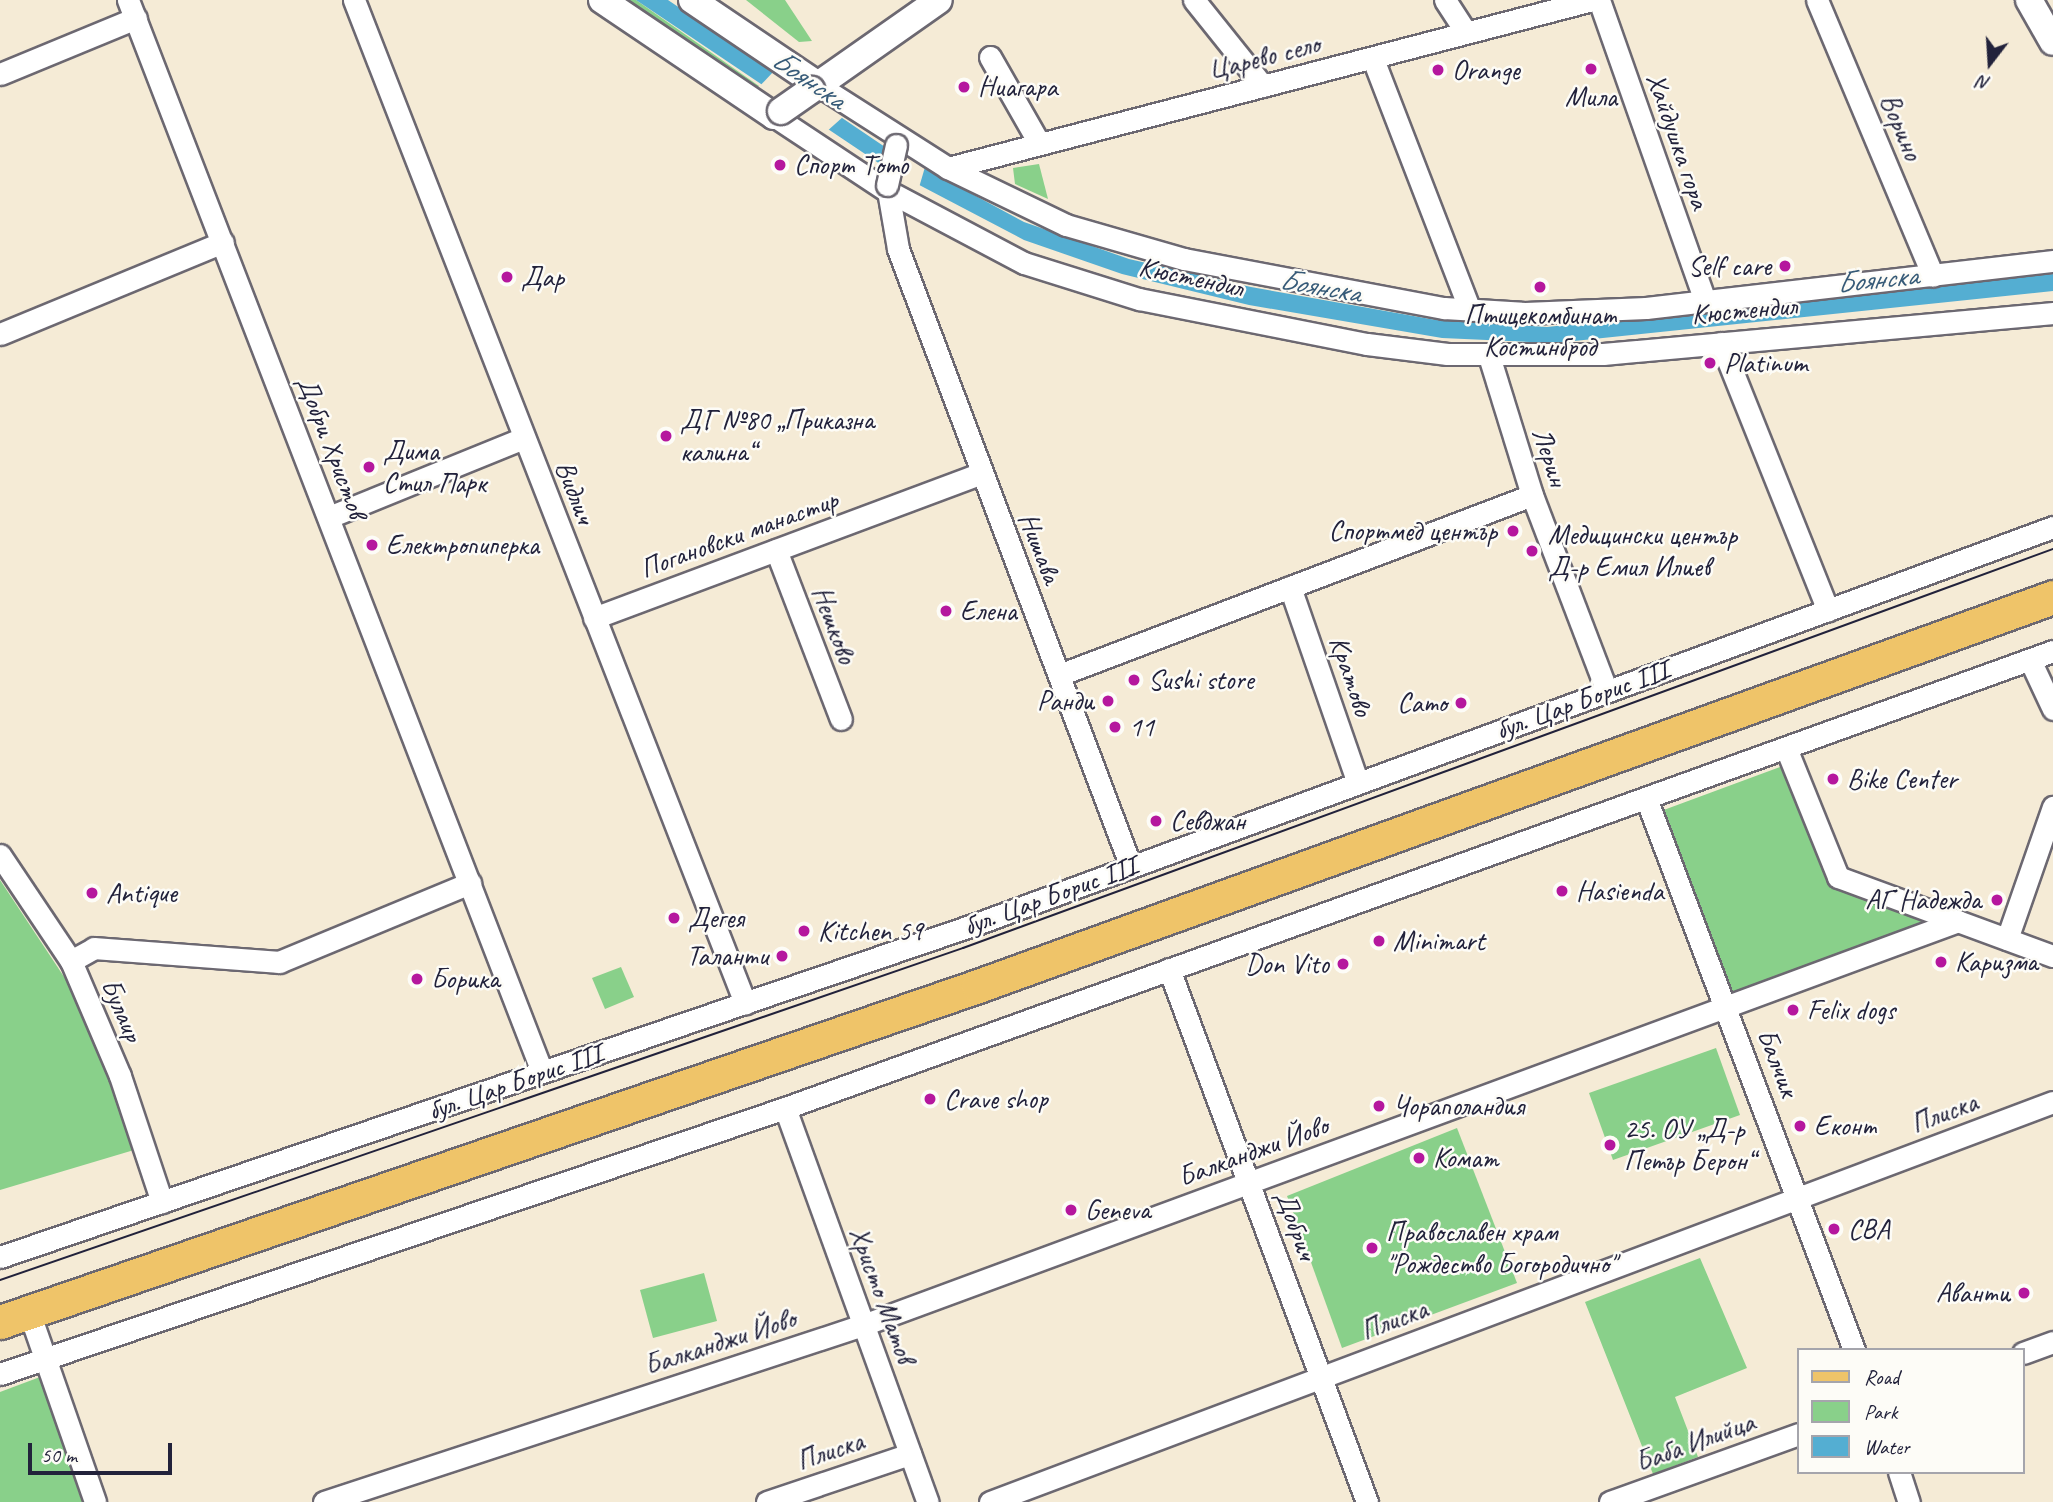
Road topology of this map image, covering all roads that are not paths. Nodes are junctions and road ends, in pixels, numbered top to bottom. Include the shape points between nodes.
1 (354, 0) edge
2 (602, 0) edge
3 (692, 0) edge
4 (939, 0) edge
5 (1195, 0) edge
6 (1445, 0) edge
7 (1592, 0) edge
8 (1599, 0) edge
9 (1817, 0) edge
10 (2029, 0) edge
11 (132, 9) edge
12 (1466, 32) junction
13 (2052, 38) edge
14 (990, 57) dead end
15 (1373, 59) junction
16 (0, 74) edge
17 (1263, 86) junction
18 (815, 87) junction
19 (778, 114) junction
20 (897, 140) junction
21 (1040, 143) junction
22 (948, 168) junction
23 (886, 188) junction
24 (929, 214) junction
25 (223, 242) junction
26 (898, 249) junction
27 (2053, 261) edge
28 (1933, 276) junction
29 (1705, 301) junction
30 (1470, 310) junction
31 (2053, 313) edge
32 (0, 334) edge
33 (1721, 343) junction
34 (1489, 356) junction
35 (524, 438) junction
36 (982, 473) junction
37 (1532, 495) junction
38 (329, 517) junction
39 (2053, 527) edge
40 (776, 550) junction
41 (1290, 587) junction
42 (2053, 597) edge
43 (1828, 610) junction
44 (594, 618) junction
45 (2053, 651) edge
46 (2030, 660) junction
47 (1059, 675) junction
48 (1607, 691) junction
49 (2053, 709) edge
50 (841, 719) dead end
51 (1786, 748) junction
52 (1358, 783) junction
53 (1646, 798) junction
54 (2053, 807) edge
55 (0, 855) edge
56 (1131, 867) junction
57 (470, 883) junction
58 (1958, 921) junction
59 (2007, 939) junction
60 (2053, 956) edge
61 (71, 961) junction
62 (1169, 970) junction
63 (745, 1003) junction
64 (1726, 1007) junction
65 (542, 1073) junction
66 (2053, 1102) edge
67 (785, 1108) junction
68 (1251, 1182) junction
69 (1799, 1198) junction
70 (162, 1202) junction
71 (0, 1257) edge
72 (15, 1317) edge
73 (863, 1325) junction
74 (2053, 1342) edge
75 (1853, 1348) edge
76 (2025, 1352) edge
77 (45, 1359) junction
78 (0, 1374) edge
79 (1322, 1377) junction
80 (1798, 1434) edge
81 (910, 1454) junction
82 (1900, 1474) edge
83 (95, 1502) edge
84 (324, 1502) edge
85 (767, 1502) edge
86 (928, 1502) edge
87 (990, 1502) edge
88 (1367, 1502) edge
89 (1610, 1502) edge
90 (1909, 1502) edge

1 - 35 street, Видлич
2 - 19 street, Кюстендил
3 - 18 street, Кюстендил
4 - 18 street
5 - 17 street
6 - 12 street
7 - 12 street, Царево село
8 - 29 street, Хайдушка гора
9 - 28 street, Ворино
10 - 13 street
11 - 16 street
11 - 25 street, Добри Христов
12 - 15 street, Царево село
14 - 21 street
15 - 17 street, Царево село
15 - 30 street
17 - 21 street, Царево село
18 - 19 street, bridge
18 - 20 street, Кюстендил
19 - 23 street, Кюстендил
20 - 22 street, Кюстендил
20 - 23 street, Нишава, bridge
21 - 22 street, Царево село
22 - 30 street, Кюстендил via 1035,213 1121,244 1266,277
23 - 24 street, Кюстендил
23 - 26 street, Нишава
24 - 26 street via 908,221
24 - 34 street, Кюстендил via 1024,263 1139,299 1367,344
25 - 32 street
25 - 38 street, Добри Христов
26 - 36 street, Нишава
27 - 28 street, Кюстендил
28 - 29 street, Кюстендил
29 - 30 street, Кюстендил via 1587,312
31 - 33 street, Кюстендил
33 - 34 street, Кюстендил via 1603,354
33 - 43 street
34 - 37 street, Лерин
35 - 38 street
35 - 44 street, Видлич
36 - 40 street, Погановски манастир
36 - 47 street, Нишава
37 - 41 street
37 - 48 street, Лерин
38 - 57 street, Добри Христов
39 - 43 street, бул. Цар Борис III
40 - 44 street, Погановски манастир
40 - 50 street, Нешково
41 - 47 street
41 - 52 street, Кратово
42 - 72 main road via 978,986
43 - 48 street, бул. Цар Борис III
44 - 63 street, Видлич
45 - 46 street
46 - 49 street
46 - 51 street
47 - 56 street, Нишава
48 - 52 street, бул. Цар Борис III
51 - 53 street
51 - 58 street via 1838,877
52 - 56 street, бул. Цар Борис III
53 - 62 street
53 - 64 street, Балчик
54 - 59 street
55 - 61 street, Булаир
56 - 63 street, бул. Цар Борис III
57 - 61 street via 279,962 93,948
57 - 65 street, Добри Христов
58 - 59 street
58 - 64 street, Балканджи Йово
59 - 60 street
61 - 70 street, Булаир via 120,1076
62 - 67 street
62 - 68 street, Добрич
63 - 65 street, бул. Цар Борис III
64 - 68 street, Балканджи Йово
64 - 69 street, Балчик
65 - 70 street, бул. Цар Борис III
66 - 69 street, Плиска
67 - 73 street, Христо Матов
67 - 77 street
68 - 73 street, Балканджи Йово
68 - 79 street, Добрич
69 - 75 street, Балчик
69 - 79 street, Плиска
70 - 71 street, бул. Цар Борис III
72 - 77 street
73 - 81 street, Христо Матов
73 - 84 street, Балканджи Йово
74 - 76 street
77 - 78 street
77 - 83 street
79 - 87 street, Плиска
79 - 88 street, Добрич
80 - 89 street, Баба Илийца
81 - 85 street, Плиска
81 - 86 street, Христо Матов
82 - 90 street

